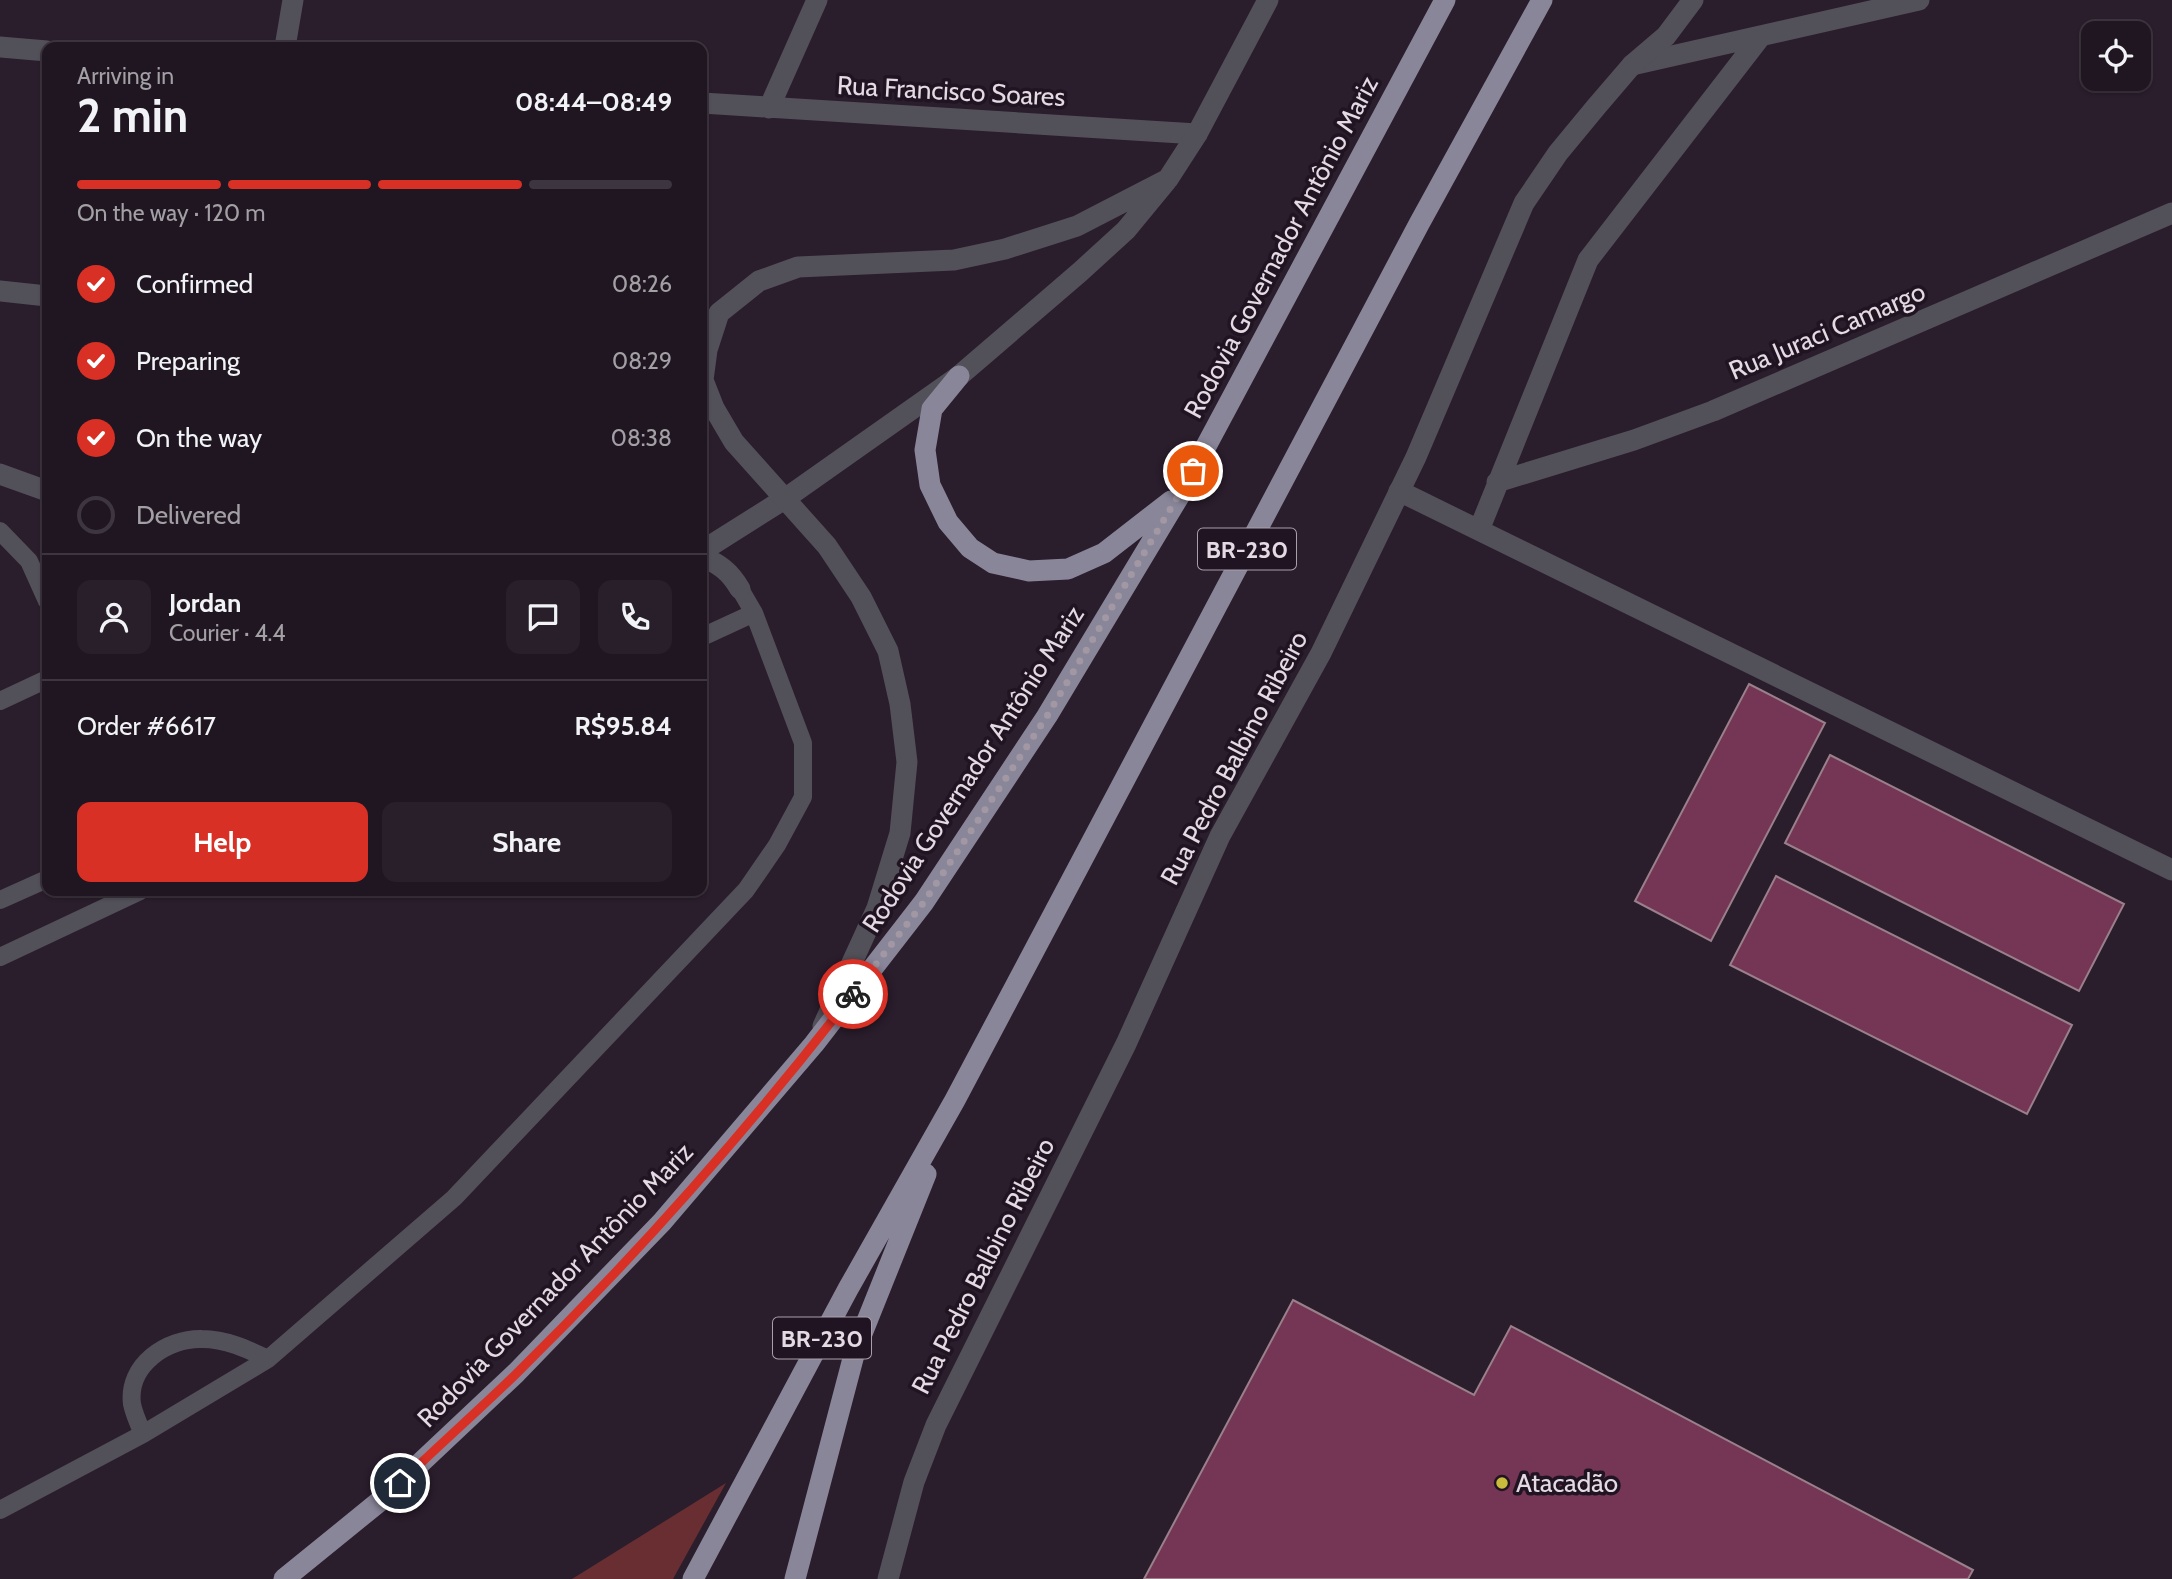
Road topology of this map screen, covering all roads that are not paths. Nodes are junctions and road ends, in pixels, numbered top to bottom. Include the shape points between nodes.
1 (293, 0) edge
2 (817, 0) edge
3 (1269, 0) edge
4 (1445, 0) edge
5 (1542, 0) edge
6 (1693, 0) edge
7 (1914, 1) edge
8 (1761, 36) junction
9 (286, 42) edge
10 (0, 47) edge
11 (42, 51) edge
12 (1632, 65) junction
13 (707, 103) edge
14 (769, 108) junction
15 (1198, 134) junction
16 (1168, 179) junction
17 (2172, 213) edge
18 (0, 291) edge
19 (42, 295) edge
20 (707, 345) edge
21 (959, 376) junction
22 (707, 390) edge
23 (0, 474) edge
24 (1497, 482) junction
25 (42, 489) edge
26 (1399, 491) junction
27 (1181, 494) junction
28 (786, 498) junction
29 (1479, 530) junction
30 (0, 531) edge
31 (707, 548) edge
32 (707, 559) edge
33 (740, 589) joint
34 (42, 590) edge
35 (754, 613) junction
36 (707, 634) edge
37 (42, 681) edge
38 (0, 702) edge
39 (2172, 870) edge
40 (42, 881) edge
41 (129, 896) edge
42 (0, 900) edge
43 (0, 957) edge
44 (814, 1044) junction
45 (955, 1100) junction
46 (268, 1359) junction
47 (143, 1434) junction
48 (0, 1510) edge
49 (284, 1579) edge
50 (693, 1579) edge
51 (795, 1579) edge
52 (888, 1579) edge

1 - 9 street
2 - 14 street
3 - 15 street
4 - 27 highway, Rodovia Governador Antônio Mariz / BR-230
5 - 45 highway, BR-230
6 - 12 street, Rua Pedro Balbino Ribeiro via 1665,36
7 - 8 street
8 - 12 street
8 - 24 street via 1588,260
10 - 11 street
12 - 26 street, Rua Pedro Balbino Ribeiro via 1558,153 1524,204
13 - 14 street, Rua Francisco Soares
14 - 15 street, Rua Francisco Soares
15 - 16 street
16 - 20 street via 1077,226 1005,249 954,260 798,267 759,281 719,313
16 - 21 street via 1126,230
17 - 24 street, Rua Juraci Camargo via 1713,411
18 - 19 street
21 - 27 highway via 932,409 925,450 930,485 948,522 970,548 993,563 1029,571 1068,569 1104,553
21 - 28 street
22 - 28 street via 734,442
23 - 25 street
24 - 29 street
26 - 29 street
26 - 52 street, Rua Pedro Balbino Ribeiro via 1321,653 1220,836 1126,1044 936,1425 914,1482
27 - 44 highway, Rodovia Governador Antônio Mariz / BR-230 via 1047,716 924,902
28 - 31 street
28 - 44 street via 827,546 888,652 907,762 901,834 877,908
29 - 39 street
30 - 34 lane via 29,561
32 - 33 street via 732,575
33 - 35 lane
35 - 36 lane
35 - 46 lane via 803,743 803,797 777,845 738,898 454,1198
37 - 38 lane
40 - 42 lane
41 - 43 lane
44 - 49 highway, Rodovia Governador Antônio Mariz / BR-230 via 662,1222 516,1373 380,1501
45 - 50 highway, BR-230
45 - 51 highway via 855,1351
46 - 47 lane
46 - 47 lane via 237,1344 201,1339 171,1344 142,1364 135,1382 132,1402
47 - 48 lane

